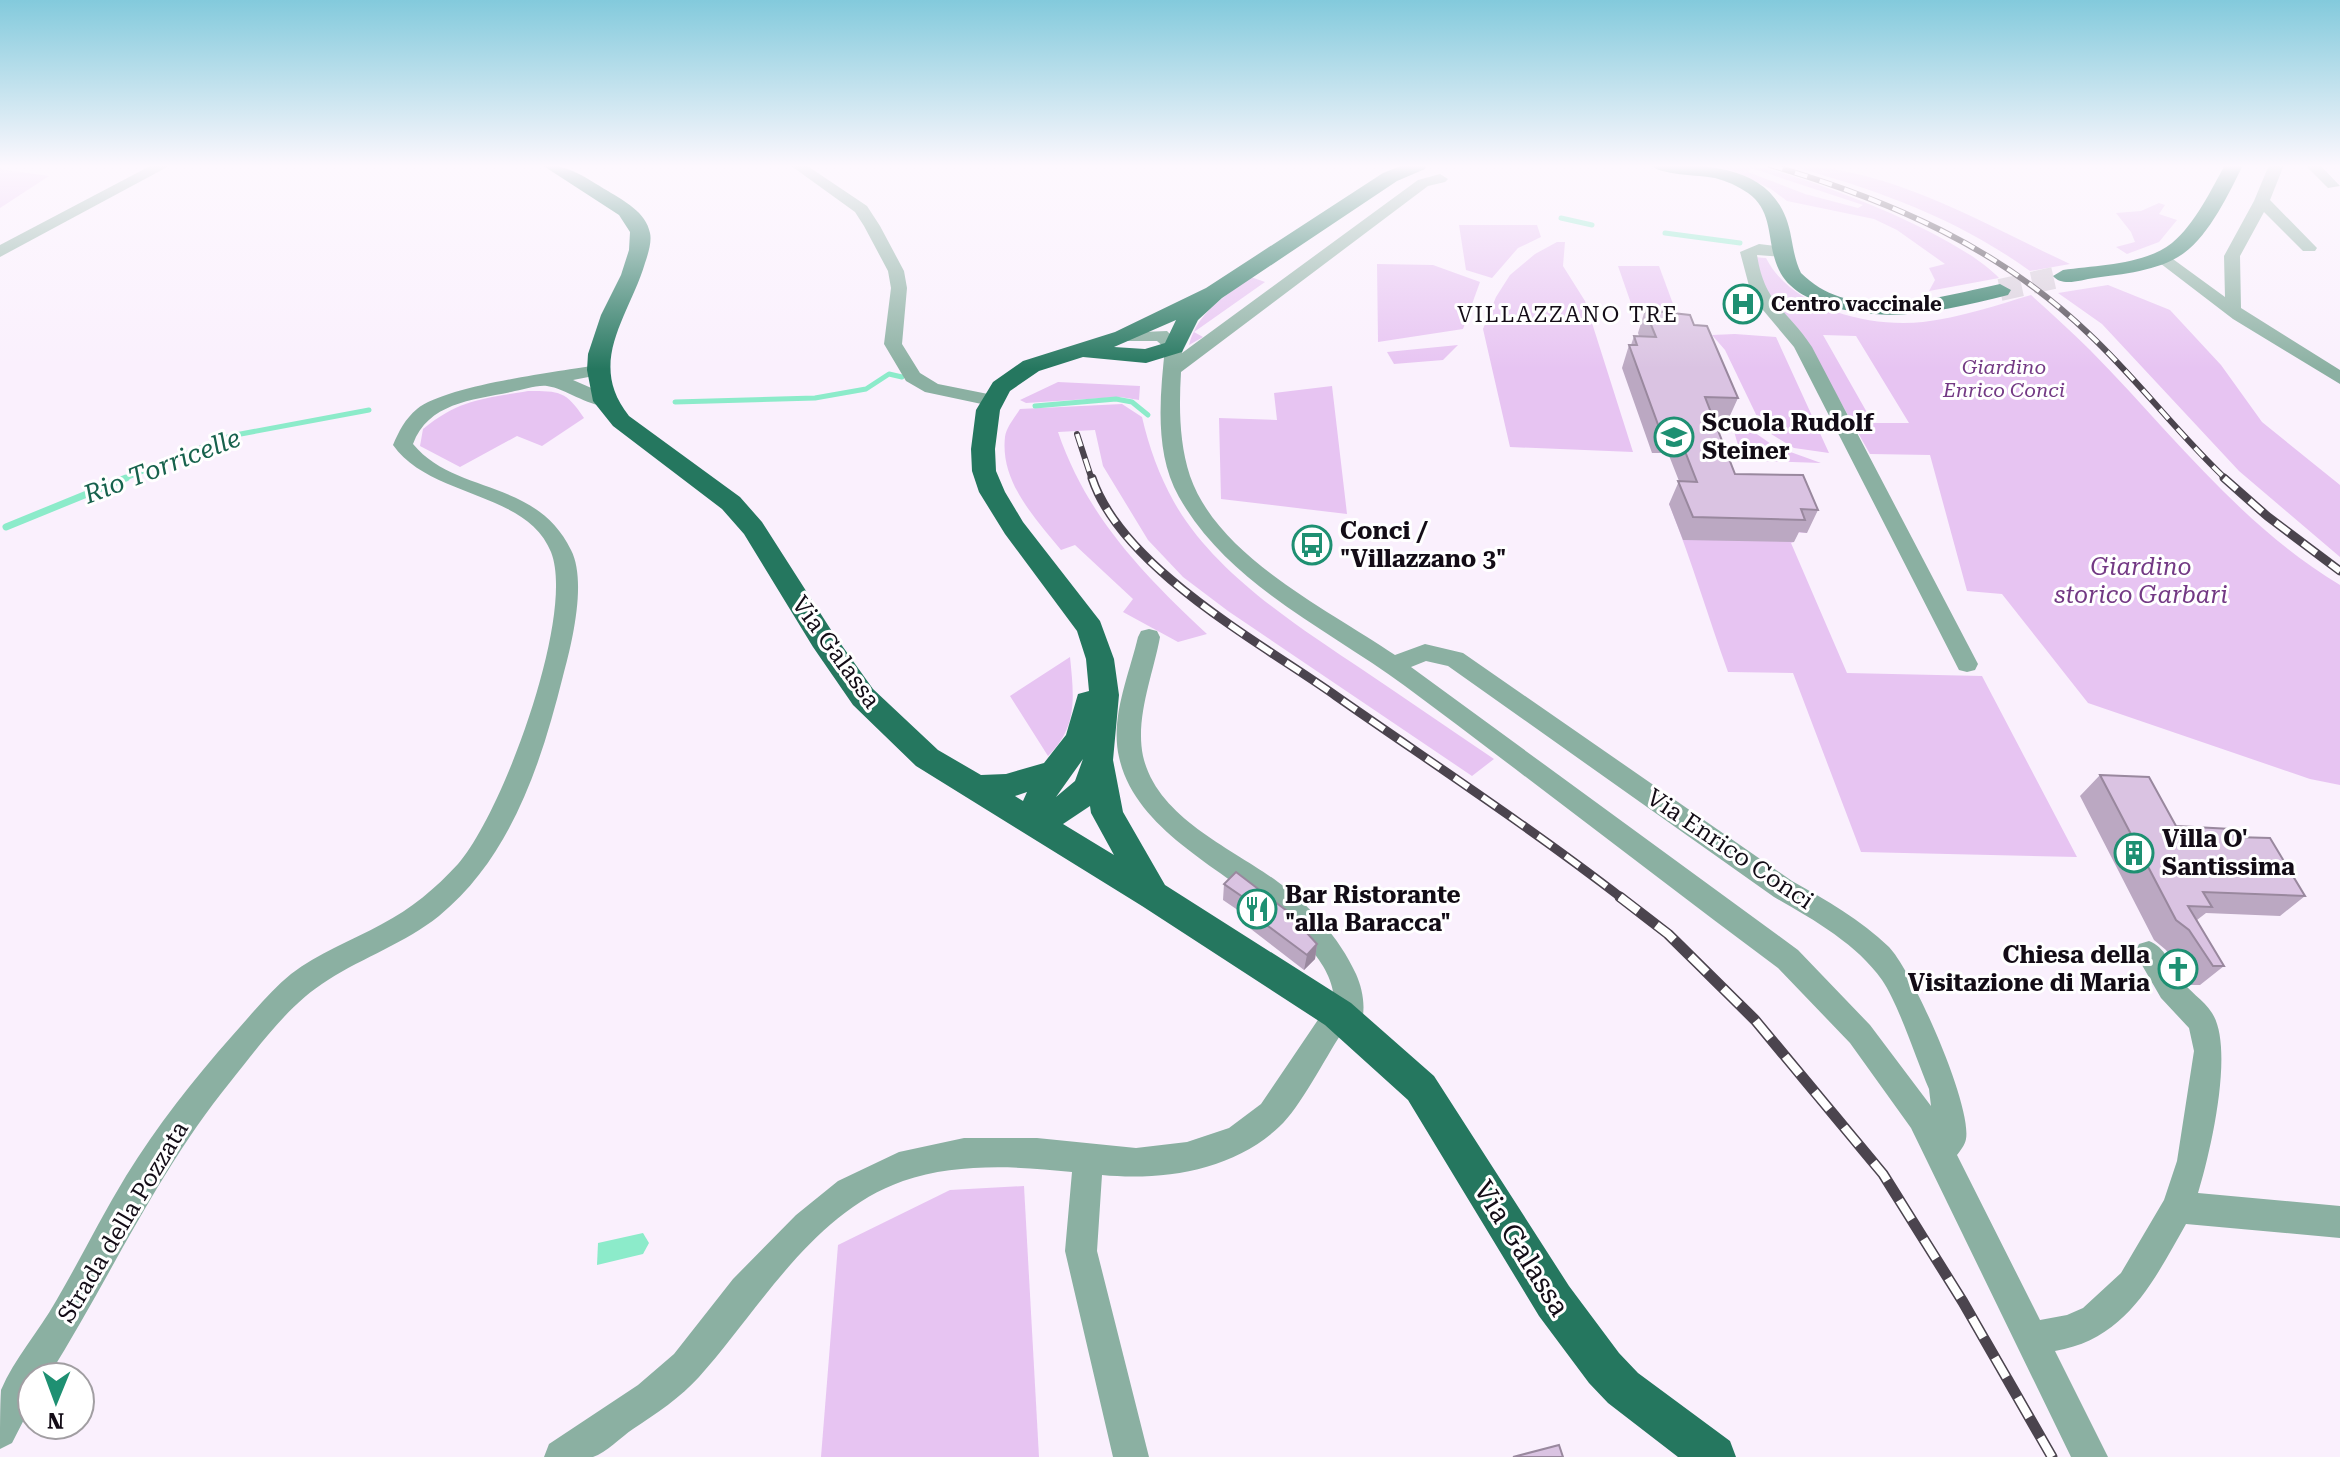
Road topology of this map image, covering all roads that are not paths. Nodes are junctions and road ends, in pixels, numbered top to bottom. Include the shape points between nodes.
1 (36, 233) edge
2 (640, 233) edge
3 (876, 233) edge
4 (1306, 233) edge
5 (1354, 233) edge
6 (1779, 233) edge
7 (2191, 233) edge
8 (2245, 233) edge
9 (2294, 233) edge
10 (2309, 248) dead end
11 (0, 252) edge
12 (1784, 252) junction
13 (2160, 257) junction
14 (2063, 276) tunnel mouth
15 (2000, 290) tunnel mouth
16 (1214, 293) junction
17 (2232, 309) junction
18 (602, 341) junction
19 (1128, 346) junction
20 (1173, 365) junction
21 (598, 370) junction
22 (2340, 378) edge
23 (542, 380) junction
24 (991, 400) junction
25 (605, 401) junction
26 (1065, 595) junction
27 (1149, 637) dead end
28 (1967, 664) dead end
29 (1393, 665) junction
30 (1098, 759) junction
31 (1055, 772) junction
32 (973, 788) junction
33 (1034, 825) junction
34 (1154, 896) junction
35 (2149, 953) dead end
36 (1343, 1018) junction
37 (1940, 1152) junction
38 (1088, 1159) junction
39 (2178, 1207) junction
40 (2340, 1222) edge
41 (2032, 1338) junction
42 (0, 1431) edge
43 (562, 1457) edge
44 (1131, 1457) edge
45 (1714, 1457) edge
46 (2090, 1457) edge

1 - 11 street
2 - 18 main road via 631,275
3 - 24 street via 899,288 893,344 913,377 932,388
4 - 16 main road
5 - 20 street
6 - 12 main road
7 - 13 main road
8 - 17 street via 2232,256
9 - 10 street
12 - 15 main road via 1794,278 1806,287 1834,301 1872,310 1917,309
12 - 28 street via 1748,252 1765,304 1803,347
13 - 14 main road
13 - 17 street
16 - 19 main road
16 - 20 main road via 1188,317
17 - 22 street
18 - 21 main road
18 - 23 street, Strada della Pozzata
19 - 20 main road
19 - 24 main road via 1046,359 1015,375
20 - 29 street, Via Enrico Conci via 1174,453 1179,475 1201,515 1245,563
21 - 23 street, Strada della Pozzata
21 - 25 main road
23 - 25 street, Strada della Pozzata via 573,386
23 - 42 street, Strada della Pozzata via 440,402 409,429 403,445 418,462 531,515 556,537 564,555 565,624 513,795 485,848 460,880 409,923 300,981 201,1098 163,1146
24 - 26 main road via 983,433 984,471 1014,528
25 - 32 main road, Via Galassa via 621,421 731,503 753,528 863,697 927,758
26 - 30 main road via 1090,628 1100,659 1104,695
26 - 31 main road via 1084,659 1087,718 1077,747
27 - 36 street via 1129,730 1135,774 1172,820 1217,858 1267,889 1325,945 1348,988
29 - 37 street, Via Enrico Conci via 1788,959 1833,1000 1896,1078
29 - 37 street, Via Enrico Conci via 1425,652 1455,659 1878,955 1905,994 1944,1089 1951,1138
30 - 33 main road via 1088,787 1076,801
30 - 34 main road via 1107,813
31 - 32 main road via 1006,786
31 - 33 main road via 1038,804
32 - 33 main road, Via Galassa
33 - 34 main road, Via Galassa
34 - 36 main road, Via Galassa
35 - 39 street via 2171,989 2202,1022 2209,1051 2192,1161
36 - 38 street via 1272,1114 1247,1135 1187,1157 1136,1163
36 - 45 main road, Via Galassa via 1421,1088 1554,1301 1604,1368
37 - 41 street, Via Enrico Conci
38 - 43 street via 964,1153 899,1167 849,1192 807,1226 745,1291 686,1366
38 - 44 street via 1081,1251
39 - 40 street
39 - 41 street via 2133,1285 2095,1320 2068,1332
41 - 46 street, Via Enrico Conci

